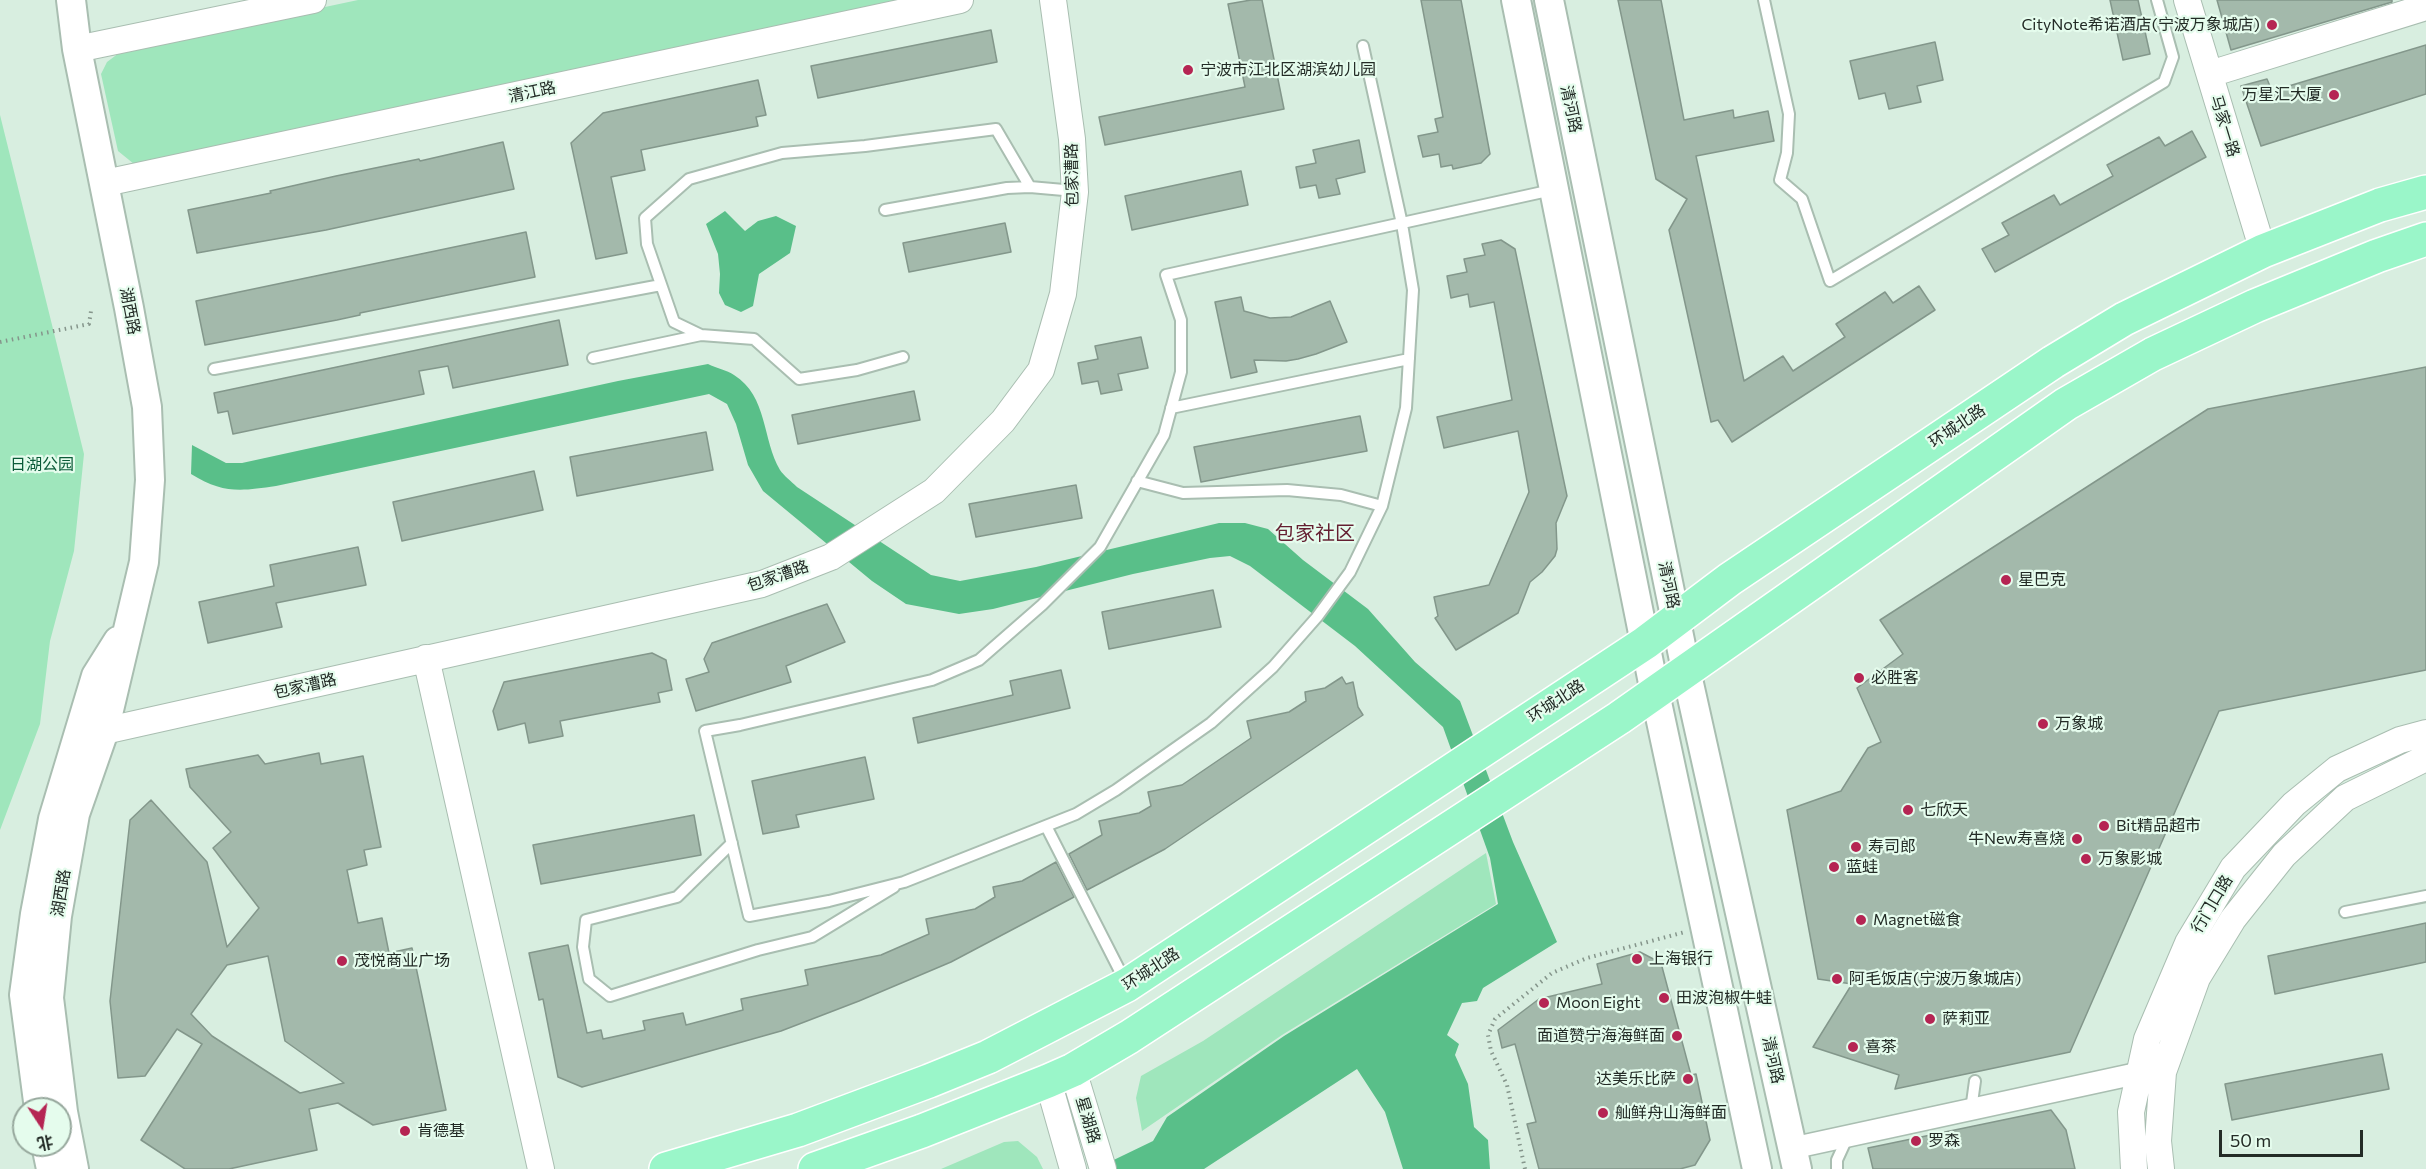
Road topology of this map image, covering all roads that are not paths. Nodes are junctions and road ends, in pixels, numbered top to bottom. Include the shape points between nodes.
1 (71, 0) edge
2 (314, 0) edge
3 (960, 0) edge
4 (1053, 0) edge
5 (1516, 0) edge
6 (1549, 0) edge
7 (1764, 0) edge
8 (2157, 0) edge
9 (2187, 0) edge
10 (2426, 7) edge
11 (1363, 46) dead end
12 (77, 49) junction
13 (2210, 74) junction
14 (105, 183) junction
15 (1030, 187) junction
16 (1555, 189) junction
17 (1076, 192) junction
18 (2426, 192) edge
19 (885, 210) dead end
20 (1402, 224) junction
21 (2426, 239) edge
22 (2263, 251) junction
23 (661, 285) junction
24 (701, 335) junction
25 (903, 357) dead end
26 (593, 358) dead end
27 (1408, 359) junction
28 (214, 369) dead end
29 (1171, 408) junction
30 (1137, 481) junction
31 (1382, 506) junction
32 (1677, 621) junction
33 (1645, 643) junction
34 (426, 658) junction
35 (1686, 670) junction
36 (1655, 693) junction
37 (92, 729) junction
38 (2426, 733) edge
39 (2426, 758) edge
40 (1046, 826) junction
41 (732, 843) junction
42 (904, 882) junction
43 (2426, 896) edge
44 (2345, 912) dead end
45 (1127, 985) junction
46 (2139, 1074) junction
47 (1061, 1076) junction
48 (1975, 1081) dead end
49 (37, 1097) edge
50 (1971, 1110) junction
51 (1848, 1136) junction
52 (1795, 1158) edge
53 (74, 1169) edge
54 (541, 1169) edge
55 (666, 1169) edge
56 (815, 1169) edge
57 (1073, 1169) edge
58 (1103, 1169) edge
59 (1757, 1169) edge
60 (1836, 1169) edge
61 (2134, 1169) edge
62 (2161, 1169) edge

1 - 12 main road, 湖西路
2 - 12 street
3 - 14 street, 清江路
4 - 17 street, 包家漕路
5 - 16 main road, 清河路
6 - 32 main road, 清河路
7 - 8 lane via 1789,114 1787,153 1780,180 1802,199 1830,281 2164,82 2173,57
9 - 13 street, 马家一路
10 - 13 street
11 - 20 lane
12 - 14 main road, 湖西路
13 - 22 street, 马家一路
14 - 37 main road, 湖西路 via 147,407 150,480 144,562 129,624
15 - 17 lane
15 - 19 lane
15 - 23 lane via 996,129 782,153 689,179 645,218 647,244
16 - 20 lane
16 - 33 main road, 清河路
17 - 34 street, 包家漕路 via 1064,294 1041,370 1003,421 934,491 831,557 762,584
18 - 22 main road, 环城北路 via 2380,205
20 - 27 lane via 1413,290
20 - 29 lane via 1166,275 1181,320 1181,372
21 - 35 main road via 2255,306 2152,354 2066,404
22 - 32 main road, 环城北路 via 2124,319 2053,362 1730,579
23 - 24 lane via 674,322
23 - 28 lane
24 - 25 lane via 754,339 799,379
24 - 26 lane
27 - 29 lane
27 - 31 lane via 1406,408
29 - 30 lane via 1164,435
30 - 31 lane via 1183,493 1287,490 1341,495
30 - 41 lane via 1100,547 979,660 932,680 705,731
31 - 40 lane via 1350,572 1273,667 1187,742 1076,814
32 - 33 main road, 环城北路
32 - 35 main road, 清河路
33 - 36 main road, 清河路
33 - 45 main road, 环城北路
34 - 37 street, 包家漕路
34 - 54 street
35 - 36 main road
35 - 52 main road, 清河路
36 - 47 main road via 1129,1037
36 - 59 main road, 清河路
37 - 49 main road, 湖西路 via 53,819 35,914 24,995
37 - 53 main road, 湖西路 via 57,916 49,998
38 - 46 street, 行门口路 via 2400,740 2337,769 2294,804 2233,868 2188,943 2147,1039
39 - 62 street, 行门口路 via 2345,798 2284,855 2233,919 2197,978 2163,1072 2158,1141
40 - 42 lane
40 - 45 lane
41 - 42 lane via 749,916
41 - 42 lane via 677,897 586,920 583,947 589,979 610,996 812,937
43 - 44 lane
45 - 55 main road, 环城北路 via 988,1057 929,1081 798,1130
46 - 50 street
46 - 61 street, 行门口路 via 2131,1112
47 - 56 main road
47 - 57 street, 星湖路
47 - 58 street, 星湖路
48 - 50 lane
50 - 51 street
51 - 52 street
51 - 60 lane

